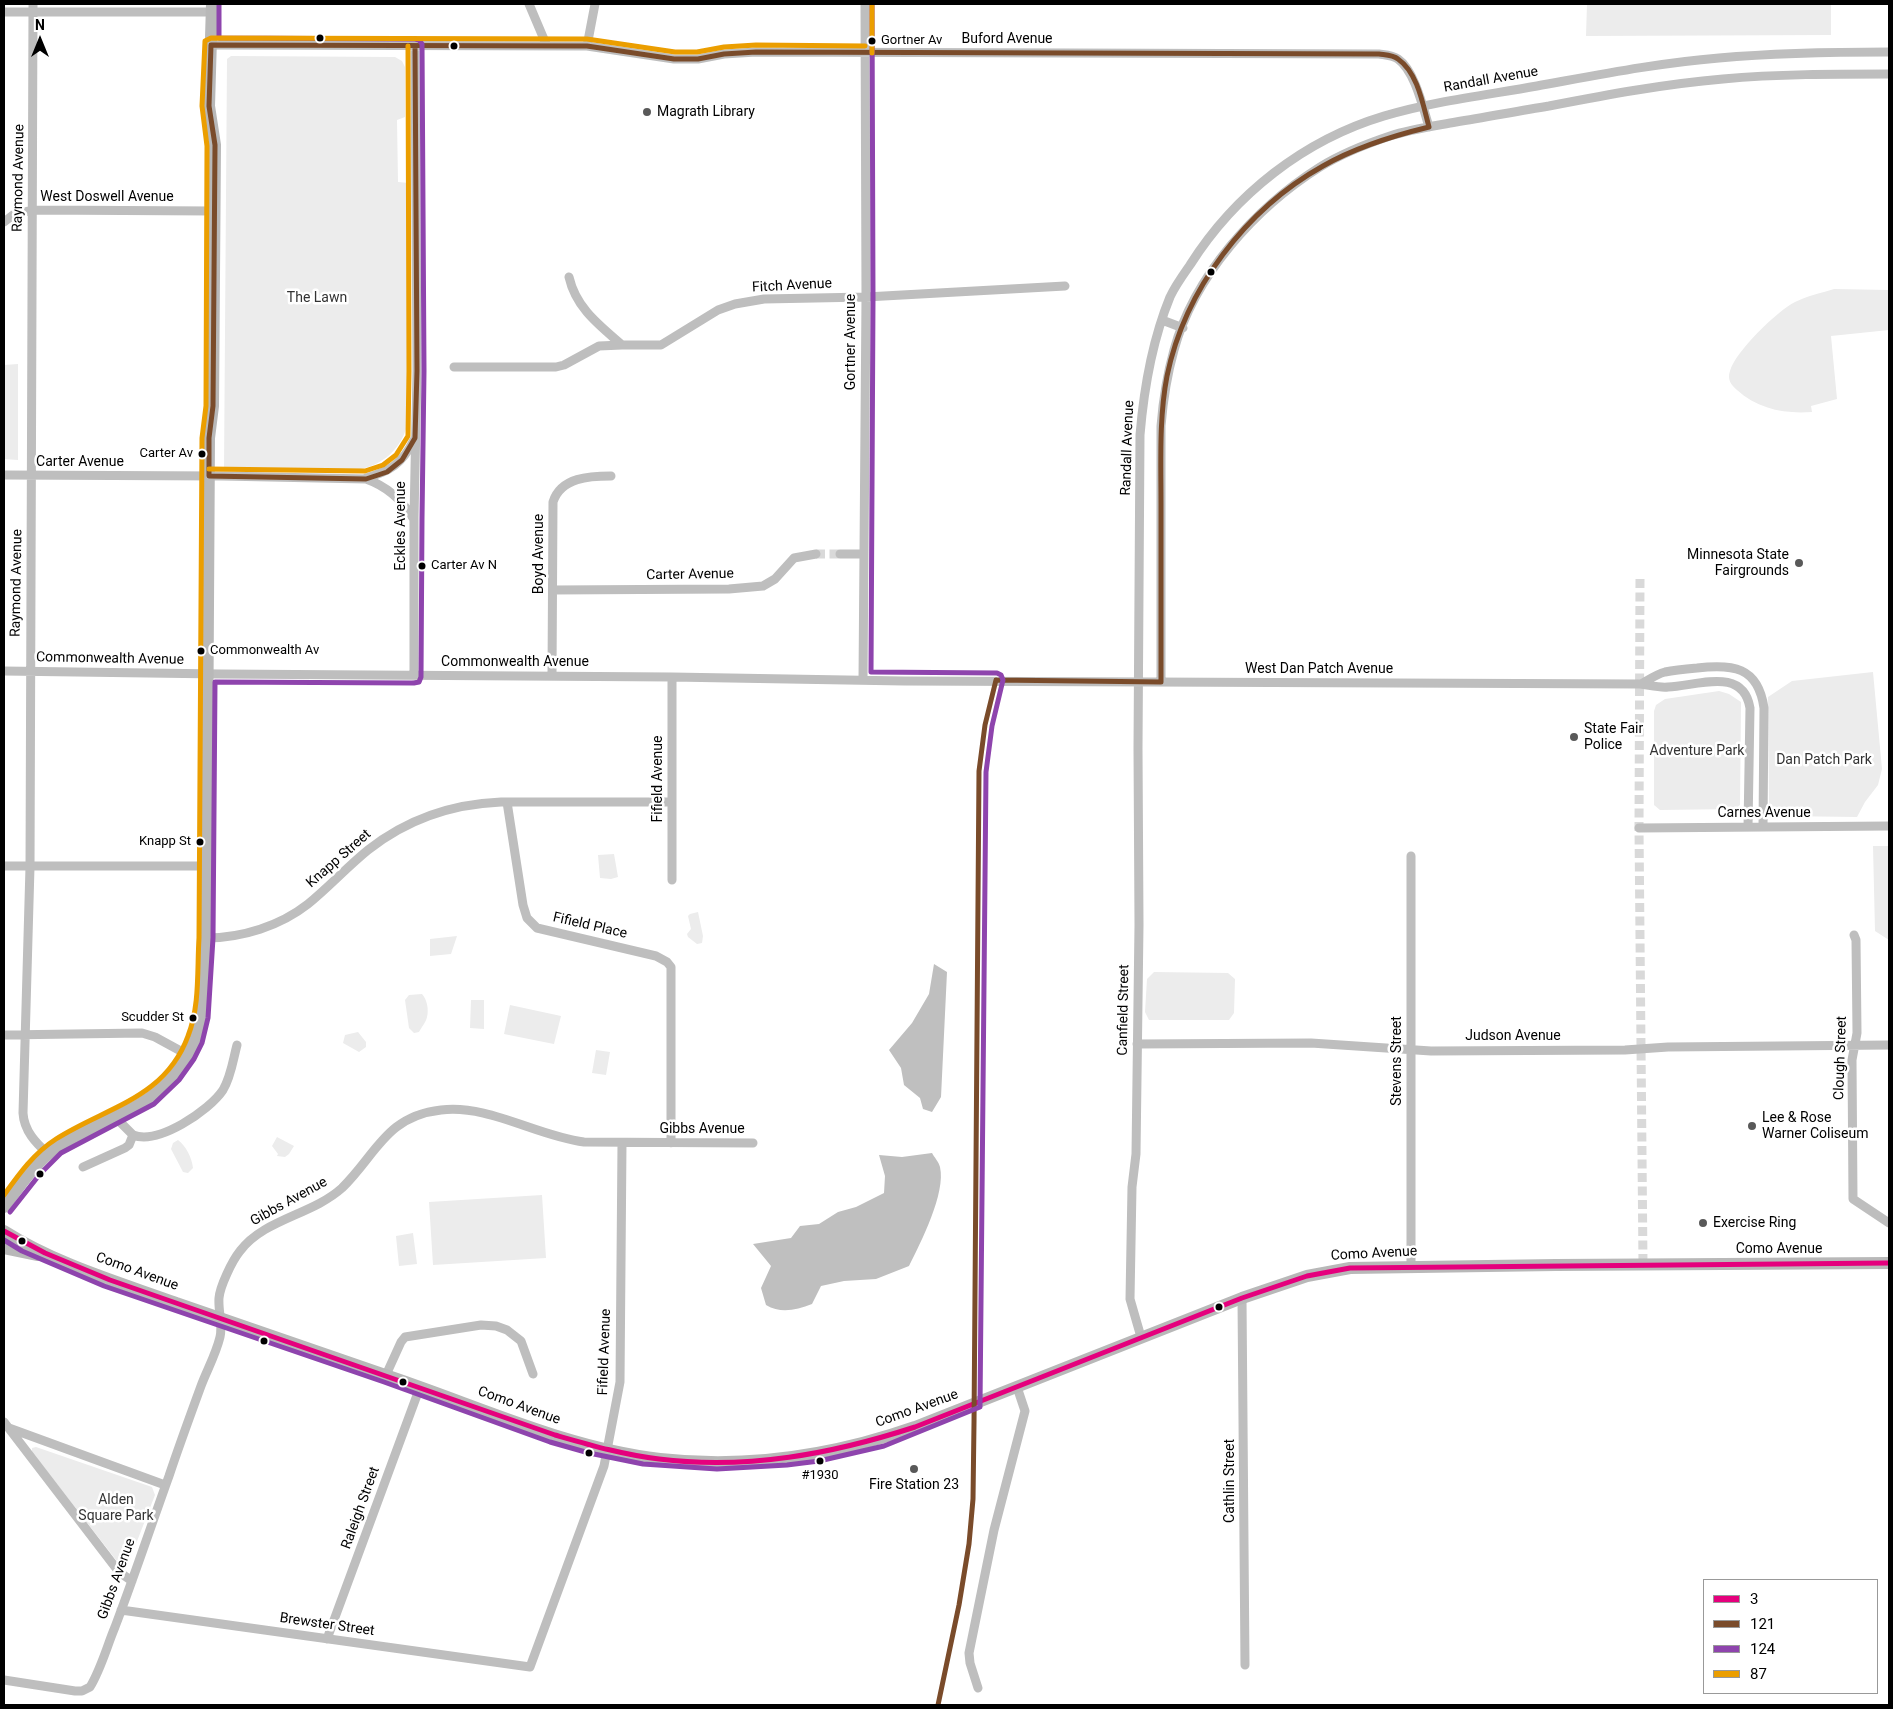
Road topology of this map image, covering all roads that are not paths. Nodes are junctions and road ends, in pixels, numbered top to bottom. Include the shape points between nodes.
1 (529, 4) edge
2 (595, 4) edge
3 (865, 4) edge
4 (33, 8) edge
5 (212, 8) edge
6 (4, 12) edge
7 (546, 44) junction
8 (212, 45) junction
9 (415, 46) junction
10 (587, 46) junction
11 (1889, 52) edge
12 (865, 53) junction
13 (1889, 74) edge
14 (1423, 107) junction
15 (1429, 127) junction
16 (32, 210) junction
17 (214, 211) junction
18 (4, 222) edge
19 (569, 278) dead end
20 (1065, 286) dead end
21 (866, 297) junction
22 (1162, 320) junction
23 (1182, 328) junction
24 (622, 345) junction
25 (454, 367) dead end
26 (415, 438) junction
27 (4, 475) edge
28 (32, 475) junction
29 (209, 476) junction
30 (612, 476) dead end
31 (366, 479) junction
32 (414, 518) junction
33 (816, 554) tunnel mouth
34 (840, 554) tunnel mouth
35 (864, 554) junction
36 (553, 590) junction
37 (4, 671) edge
38 (30, 672) junction
39 (208, 674) junction
40 (414, 676) junction
41 (552, 676) junction
42 (672, 677) junction
43 (863, 680) junction
44 (996, 680) joint
45 (1139, 682) junction
46 (1161, 682) junction
47 (1640, 684) junction
48 (507, 802) junction
49 (672, 802) junction
50 (1889, 826) edge
51 (1748, 827) junction
52 (1763, 827) junction
53 (1639, 828) dead end
54 (1411, 856) dead end
55 (4, 866) edge
56 (206, 866) junction
57 (30, 867) junction
58 (672, 880) dead end
59 (1854, 935) dead end
60 (206, 938) junction
61 (4, 1035) edge
62 (26, 1036) junction
63 (1137, 1044) junction
64 (1855, 1045) junction
65 (1889, 1045) edge
66 (237, 1046) dead end
67 (1410, 1049) junction
68 (188, 1055) junction
69 (116, 1118) junction
70 (133, 1135) junction
71 (622, 1143) junction
72 (671, 1143) junction
73 (753, 1143) dead end
74 (48, 1154) junction
75 (83, 1167) dead end
76 (4, 1207) edge
77 (1889, 1223) edge
78 (4, 1231) edge
79 (4, 1248) edge
80 (53, 1257) junction
81 (1889, 1263) edge
82 (1411, 1267) junction
83 (1242, 1298) junction
84 (220, 1318) junction
85 (1141, 1336) junction
86 (533, 1374) dead end
87 (386, 1375) junction
88 (420, 1387) junction
89 (1017, 1387) junction
90 (6, 1425) edge
91 (608, 1450) junction
92 (165, 1485) junction
93 (132, 1581) junction
94 (121, 1610) junction
95 (327, 1639) junction
96 (1245, 1665) dead end
97 (530, 1666) joint
98 (4, 1680) edge
99 (978, 1688) dead end

1 - 7 street
2 - 10 street
3 - 12 street, Gortner Avenue
4 - 5 street
4 - 6 street
4 - 16 street, Raymond Avenue
5 - 8 main road
7 - 9 street, Buford Avenue
7 - 10 street, Buford Avenue
8 - 9 street, Buford Avenue
8 - 17 main road via 209,106 215,145
9 - 26 street, Eckles Avenue
10 - 12 street, Buford Avenue via 674,59 748,52
11 - 14 street, Randall Avenue via 1776,54 1690,61
12 - 14 street, Buford Avenue via 1379,54 1400,60 1406,67
12 - 21 street, Gortner Avenue
13 - 15 street via 1778,76 1694,82
14 - 15 street, Buford Avenue
14 - 22 street, Randall Avenue via 1384,116 1312,146 1254,189 1219,224 1200,250 1171,294
15 - 23 street via 1356,149 1321,166 1291,186 1235,240 1214,266
16 - 17 street, West Doswell Avenue
16 - 18 street, West Doswell Avenue
16 - 28 street, Raymond Avenue
17 - 29 main road via 213,406
19 - 24 street via 576,300
20 - 21 street, Fitch Avenue
21 - 24 street, Fitch Avenue via 780,298 748,302 718,310 661,345
21 - 35 street, Gortner Avenue
22 - 23 street
22 - 45 street, Randall Avenue via 1145,387 1140,435
23 - 46 street via 1174,349 1160,426
24 - 25 street, Fitch Avenue via 599,346 556,367
26 - 31 street, Carter Avenue via 402,460 387,472
26 - 32 street, Eckles Avenue
27 - 28 street, Carter Avenue
28 - 29 street, Carter Avenue
28 - 38 street, Raymond Avenue
29 - 31 street, Carter Avenue
29 - 39 main road
30 - 36 street, Boyd Avenue via 586,476 562,487 555,494
31 - 32 street, Carter Avenue via 393,494
32 - 40 street, Eckles Avenue
33 - 36 street, Carter Avenue via 794,558 774,580 763,586
34 - 35 street
35 - 43 street, Gortner Avenue
36 - 41 street, Boyd Avenue
37 - 38 street, Commonwealth Avenue
38 - 39 street, Commonwealth Avenue
38 - 57 street, Raymond Avenue
39 - 40 street, Commonwealth Avenue
39 - 56 main road
40 - 41 street, Commonwealth Avenue
41 - 42 street, Commonwealth Avenue
42 - 43 street, Commonwealth Avenue
42 - 49 street, Fifield Avenue
43 - 44 street, Commonwealth Avenue
44 - 45 street, West Dan Patch Avenue
45 - 46 street, West Dan Patch Avenue
45 - 63 street, Canfield Street
46 - 47 street, West Dan Patch Avenue
47 - 51 street, West Dan Patch Avenue via 1666,688 1722,681 1736,685 1746,695 1750,708
47 - 52 street, West Dan Patch Avenue via 1664,672 1714,666 1732,667 1746,674 1759,689 1764,708
48 - 49 street, Knapp Street
48 - 60 street, Knapp Street via 462,806 413,823 368,850 291,915 254,931
48 - 72 street, Fifield Place via 523,905 533,926 656,956 667,962 672,970
49 - 58 street, Fifield Avenue
50 - 52 street, Carnes Avenue
51 - 52 street, Carnes Avenue
51 - 53 street, Carnes Avenue
54 - 67 street, Stevens Street
55 - 57 street
56 - 57 street
56 - 60 main road
57 - 62 street, Raymond Avenue
59 - 64 street, Clough Street
60 - 68 main road via 201,1017
61 - 62 street
62 - 68 street via 142,1033
62 - 74 street, Raymond Avenue via 24,1119 28,1131
63 - 67 street, Judson Avenue via 1311,1043
63 - 85 street, Canfield Street via 1130,1299
64 - 65 street, Judson Avenue
64 - 67 street, Judson Avenue via 1668,1046 1625,1050
64 - 77 street, Clough Street via 1852,1060 1853,1199
66 - 70 street via 224,1089 211,1103 164,1132 141,1138
67 - 82 street, Stevens Street
68 - 69 main road via 173,1076 149,1099
69 - 70 street
69 - 74 main road via 84,1132
70 - 75 street via 125,1148
71 - 72 street, Gibbs Avenue
71 - 84 street, Gibbs Avenue via 562,1139 468,1111 443,1109 416,1116 384,1137 354,1175 333,1195 265,1230 246,1244 235,1258 219,1296
71 - 91 street, Fifield Avenue via 620,1382
72 - 73 street, Gibbs Avenue
74 - 76 main road
78 - 80 main road, Como Avenue
79 - 80 main road
80 - 84 main road, Como Avenue
81 - 82 main road, Como Avenue
82 - 83 main road, Como Avenue via 1331,1270
83 - 85 main road, Como Avenue
83 - 96 street, Cathlin Street
84 - 87 main road, Como Avenue
84 - 92 street, Gibbs Avenue via 220,1337
85 - 89 main road, Como Avenue
86 - 87 street via 517,1337 502,1328 486,1325 405,1337
87 - 88 main road, Como Avenue
88 - 91 main road, Como Avenue via 553,1435
88 - 95 street, Raleigh Street
89 - 91 main road, Como Avenue via 881,1439 818,1454 716,1462 661,1459
89 - 99 street via 1025,1411 994,1530 969,1653
90 - 92 street
90 - 93 street via 119,1572
91 - 97 street, Fifield Avenue
92 - 93 street, Gibbs Avenue
93 - 94 street, Gibbs Avenue
94 - 95 street, Brewster Street
94 - 98 street, Gibbs Avenue via 90,1687 75,1691
95 - 97 street, Brewster Street

